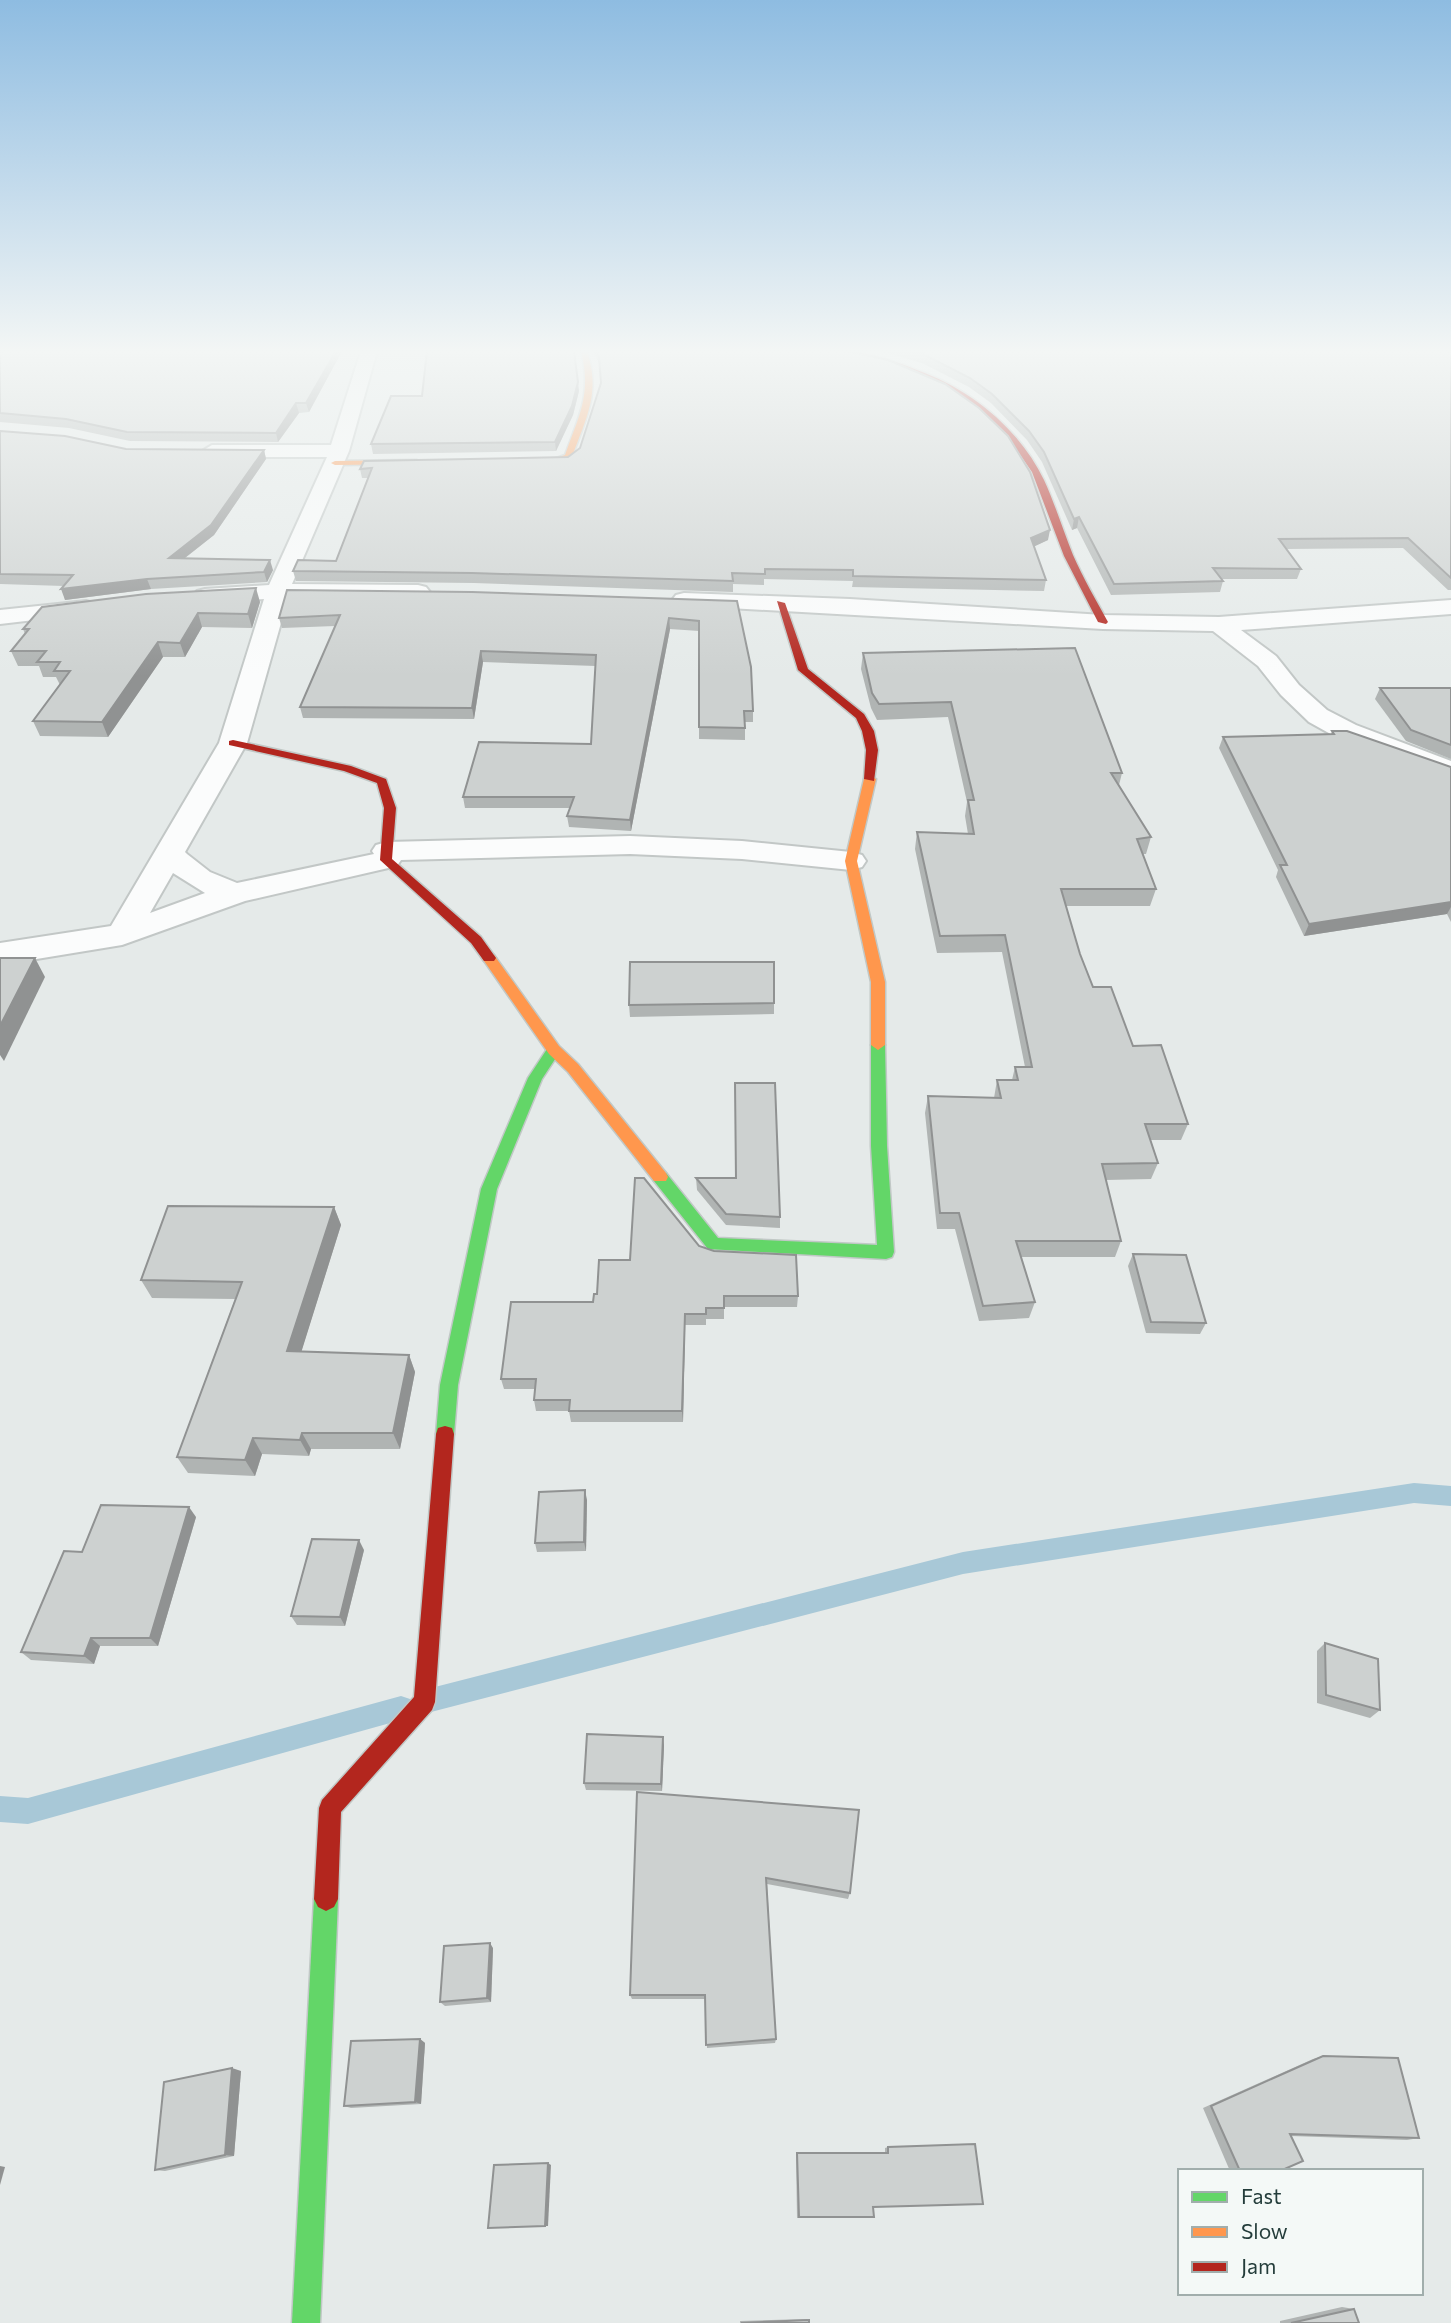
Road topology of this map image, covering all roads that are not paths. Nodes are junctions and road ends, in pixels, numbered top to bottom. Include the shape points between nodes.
1 (336, 459) edge
2 (396, 459) edge
3 (560, 459) edge
4 (1029, 459) edge
5 (435, 461) edge
6 (498, 461) edge
7 (278, 591) junction
8 (436, 592) edge
9 (177, 598) edge
10 (668, 600) edge
11 (780, 603) junction
12 (111, 605) edge
13 (1451, 607) edge
14 (0, 617) edge
15 (1103, 622) junction
16 (1219, 624) junction
17 (233, 743) junction
18 (1451, 771) edge
19 (169, 852) junction
20 (386, 856) junction
21 (851, 861) junction
22 (236, 893) junction
23 (122, 935) junction
24 (0, 954) edge
25 (554, 1050) junction
26 (306, 2323) edge

1 - 7 street
2 - 5 street
3 - 6 street
4 - 15 street via 1069,556
7 - 8 street
7 - 9 street
7 - 17 street
10 - 11 street
11 - 15 street
11 - 21 street via 803,670 860,716 868,731 872,750 869,789
12 - 14 street
13 - 16 street
15 - 16 street
16 - 18 street via 1267,661 1318,716 1346,732
17 - 19 street
17 - 20 street via 348,768 382,781 390,808
19 - 22 street via 206,885
19 - 23 street
20 - 21 street via 630,845
20 - 22 street
20 - 25 street via 476,940
21 - 25 street via 878,982 879,1146 886,1252 714,1244
22 - 23 street
23 - 24 street
25 - 26 street via 535,1078 489,1189 449,1385 424,1702 330,1808

